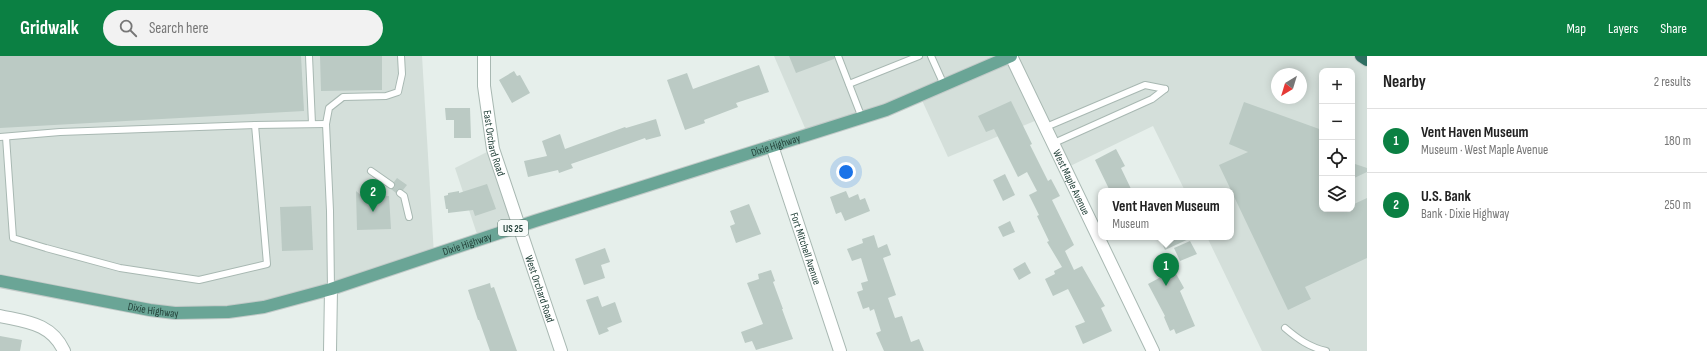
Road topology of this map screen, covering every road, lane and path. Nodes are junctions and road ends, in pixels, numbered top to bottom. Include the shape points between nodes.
1 (310, 56) edge
2 (401, 56) edge
3 (484, 56) edge
4 (838, 56) edge
5 (919, 56) edge
6 (931, 56) edge
7 (1011, 56) edge
8 (1361, 56) edge
9 (1367, 60) edge
10 (849, 84) junction
11 (944, 85) junction
12 (862, 118) junction
13 (312, 124) junction
14 (326, 124) junction
15 (255, 125) junction
16 (1046, 127) junction
17 (3, 137) edge
18 (1054, 143) junction
19 (772, 146) junction
20 (372, 171) dead end
21 (391, 185) dead end
22 (400, 193) dead end
23 (409, 216) dead end
24 (518, 227) junction
25 (1098, 235) edge
26 (1100, 240) edge
27 (0, 281) edge
28 (331, 289) junction
29 (0, 316) edge
30 (1285, 328) dead end
31 (64, 351) edge
32 (330, 351) edge
33 (561, 351) edge
34 (840, 351) edge
35 (1153, 351) edge
36 (1326, 351) edge

1 - 13 lane
2 - 14 lane via 402,74 398,92 386,96 343,97 329,108
3 - 24 street, East Orchard Road via 484,86 493,149
4 - 10 lane
5 - 10 lane
6 - 11 lane
7 - 11 main road, Dixie Highway / US 25
7 - 16 street, West Maple Avenue
8 - 9 highway
10 - 12 lane
11 - 12 main road, Dixie Highway / US 25
12 - 19 main road, Dixie Highway / US 25
13 - 14 lane
13 - 15 lane
14 - 28 lane
15 - 17 lane via 60,132
15 - 17 lane via 267,264 199,280 120,268 12,238
16 - 18 street, West Maple Avenue
16 - 18 lane via 1145,85 1165,89 1152,99
18 - 25 street, West Maple Avenue
19 - 24 main road, Dixie Highway / US 25
19 - 34 street, Fort Mitchell Avenue
20 - 21 lane
22 - 23 lane via 404,196
24 - 28 main road, Dixie Highway / US 25
24 - 33 street, West Orchard Road
26 - 35 street, West Maple Avenue
27 - 28 main road, Dixie Highway / US 25 via 150,310 175,312 228,312 264,307
28 - 32 street
29 - 31 street via 24,321 50,331 60,341
30 - 36 lane via 1313,348

